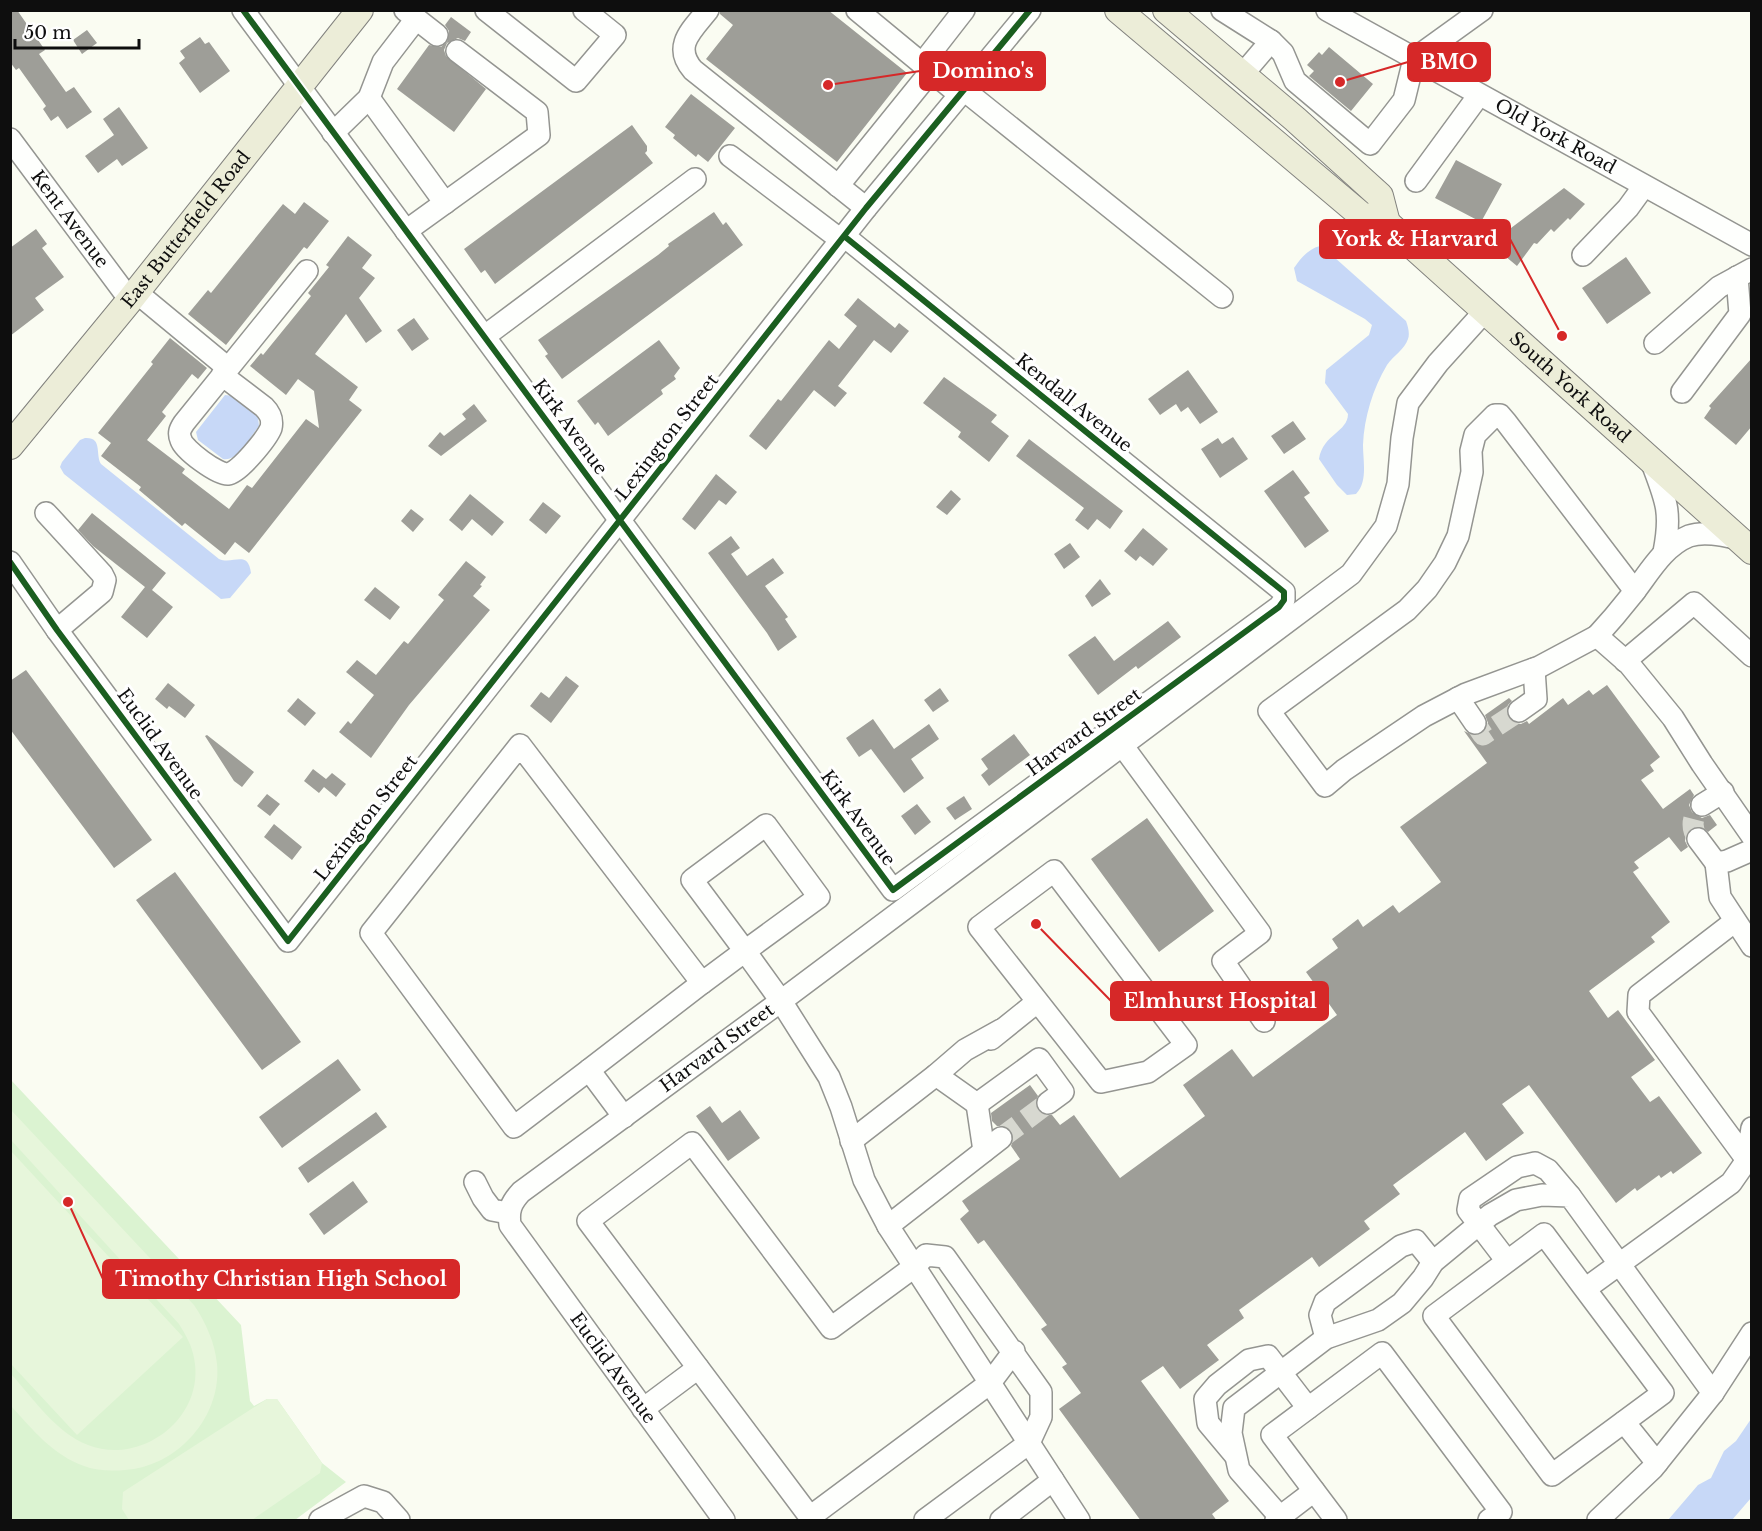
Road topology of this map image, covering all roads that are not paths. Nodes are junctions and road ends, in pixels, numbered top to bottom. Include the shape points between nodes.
1 (243, 10) edge
2 (360, 10) edge
3 (486, 10) edge
4 (584, 10) edge
5 (708, 10) edge
6 (856, 10) edge
7 (964, 10) edge
8 (1030, 10) edge
9 (1118, 10) edge
10 (1166, 10) edge
11 (1222, 10) edge
12 (1327, 10) edge
13 (1482, 10) edge
14 (411, 15) edge
15 (437, 35) dead end
16 (1271, 41) junction
17 (457, 51) dead end
18 (1414, 59) junction
19 (927, 68) junction
20 (1242, 75) junction
21 (300, 87) junction
22 (962, 92) junction
23 (1479, 95) junction
24 (369, 98) junction
25 (333, 133) junction
26 (10, 138) edge
27 (730, 156) dead end
28 (695, 179) dead end
29 (1416, 181) dead end
30 (838, 186) junction
31 (1644, 186) junction
32 (445, 203) junction
33 (866, 208) junction
34 (1387, 223) junction
35 (406, 231) junction
36 (843, 238) junction
37 (1752, 245) edge
38 (1583, 255) dead end
39 (307, 271) dead end
40 (1744, 273) edge
41 (133, 296) junction
42 (1222, 297) dead end
43 (1485, 311) junction
44 (485, 336) junction
45 (1655, 343) dead end
46 (225, 371) junction
47 (1682, 392) dead end
48 (10, 446) edge
49 (1652, 463) junction
50 (46, 513) dead end
51 (620, 520) junction
52 (1744, 544) edge
53 (1664, 552) junction
54 (10, 562) edge
55 (1635, 591) junction
56 (1284, 592) joint
57 (57, 630) junction
58 (1597, 636) junction
59 (1752, 656) edge
60 (1625, 661) junction
61 (1534, 669) junction
62 (1458, 698) junction
63 (1519, 711) tunnel mouth
64 (1475, 723) dead end
65 (1122, 745) junction
66 (1723, 792) junction
67 (1702, 805) tunnel mouth
68 (1752, 836) edge
69 (1698, 839) tunnel mouth
70 (1752, 850) edge
71 (1716, 863) junction
72 (893, 890) joint
73 (1734, 922) junction
74 (288, 941) joint
75 (1752, 946) edge
76 (745, 951) junction
77 (702, 983) junction
78 (781, 1001) junction
79 (1037, 1002) junction
80 (1264, 1022) dead end
81 (589, 1070) junction
82 (936, 1075) junction
83 (1048, 1103) tunnel mouth
84 (977, 1104) junction
85 (624, 1118) junction
86 (1752, 1128) edge
87 (850, 1141) junction
88 (1749, 1160) edge
89 (476, 1182) dead end
90 (1570, 1196) junction
91 (508, 1213) junction
92 (1480, 1225) junction
93 (888, 1226) junction
94 (1507, 1261) junction
95 (1433, 1262) junction
96 (1619, 1266) junction
97 (914, 1267) junction
98 (1585, 1289) junction
99 (1752, 1333) edge
100 (1326, 1338) junction
101 (1014, 1351) junction
102 (698, 1368) junction
103 (1281, 1372) junction
104 (990, 1383) junction
105 (1713, 1393) junction
106 (1308, 1408) junction
107 (643, 1410) junction
108 (1624, 1422) junction
109 (1029, 1443) junction
110 (1236, 1456) junction
111 (1657, 1463) junction
112 (1053, 1480) junction
113 (1314, 1491) junction
114 (1278, 1519) edge
115 (320, 1521) edge
116 (399, 1521) edge
117 (724, 1521) edge
118 (925, 1521) edge
119 (1001, 1521) edge
120 (1079, 1521) edge
121 (1336, 1521) edge
122 (1489, 1521) edge
123 (1598, 1521) edge

1 - 21 street, Kirk Avenue
2 - 21 main road, East Butterfield Road
3 - 4 street via 576,81 615,35
5 - 30 street via 685,40 685,61
6 - 19 street
7 - 19 street
8 - 22 street, Lexington Street
9 - 34 main road, South York Road via 1361,214
10 - 20 main road
11 - 16 street
12 - 18 street, Old York Road
13 - 18 street
14 - 15 street
14 - 24 street via 383,62
16 - 18 street via 1282,53 1295,81 1370,144 1404,100
16 - 20 street
17 - 32 street via 537,112 539,135
18 - 23 street, Old York Road
19 - 22 street
19 - 30 street
20 - 34 main road via 1380,196
21 - 25 street, Kirk Avenue
21 - 41 main road, East Butterfield Road
22 - 33 street, Lexington Street
22 - 42 street
23 - 29 street
23 - 31 street, Old York Road
24 - 25 street
24 - 32 street
25 - 35 street, Kirk Avenue
26 - 41 street, Kent Avenue
27 - 36 street, Kendall Avenue
28 - 44 street
30 - 33 street
31 - 37 street, Old York Road
31 - 38 street
32 - 35 street
33 - 36 street, Lexington Street
34 - 43 main road, South York Road
35 - 44 street, Kirk Avenue
36 - 51 street, Lexington Street
36 - 56 street, Kendall Avenue
39 - 46 street
40 - 45 street via 1719,287
40 - 47 street via 1740,314
41 - 46 street, Kent Avenue
41 - 48 main road, East Butterfield Road
43 - 49 main road, South York Road
43 - 65 street, Harvard Street via 1408,403 1398,484 1386,526 1351,574
44 - 51 street, Kirk Avenue
46 - 46 street via 184,423 180,437 214,470 230,474 239,469 267,434 272,419
49 - 52 main road, South York Road
49 - 53 street via 1668,508
50 - 57 street via 105,580 102,592
51 - 72 street, Kirk Avenue
51 - 74 street, Lexington Street
52 - 53 street via 1725,535 1696,535
53 - 55 street
54 - 57 street, Euclid Avenue
55 - 58 street
55 - 62 street via 1506,422 1495,415 1475,435 1472,472 1458,536 1428,589 1407,610 1269,711 1325,786 1395,734
56 - 72 street, Harvard Street via 1279,607
57 - 74 street, Euclid Avenue
58 - 60 street
58 - 61 street
59 - 60 street via 1694,603
60 - 66 street via 1673,718
61 - 62 street
61 - 63 street via 1536,699
62 - 64 street
65 - 78 street, Harvard Street
65 - 80 street via 1260,933 1223,961
66 - 67 street
66 - 68 street
69 - 71 street
70 - 71 street
71 - 73 street via 1720,897
73 - 75 street
73 - 88 street via 1639,995 1638,1012
76 - 76 street via 692,880 766,825 819,897
76 - 77 street
76 - 78 street
77 - 81 street
77 - 81 street via 520,745 371,933 514,1127
78 - 85 street, Harvard Street
78 - 87 street via 829,1077
79 - 79 street via 1101,1082 1148,1072 1186,1046 1054,871 979,927
79 - 82 street via 1001,1030 964,1050
81 - 85 street
82 - 84 street
82 - 87 street
83 - 84 street via 1063,1092 1039,1059
84 - 93 street via 993,1145
85 - 91 street, Harvard Street via 521,1192
86 - 88 street
87 - 93 street via 864,1180
88 - 96 street via 1731,1184
89 - 91 street via 492,1210
90 - 92 street via 1542,1195 1516,1200
90 - 92 street via 1548,1170 1535,1163 1517,1167 1470,1198 1468,1210
90 - 96 street
91 - 107 street, Euclid Avenue via 510,1225
92 - 94 street
92 - 95 street
93 - 97 street
94 - 98 street via 1544,1234
94 - 108 street via 1434,1316 1552,1475
95 - 100 street via 1402,1303 1378,1320
95 - 100 street via 1416,1242 1401,1246 1325,1302 1320,1315
96 - 98 street
96 - 105 street
97 - 101 street via 926,1255 945,1257
97 - 102 street via 831,1328 692,1143 588,1221
97 - 104 street
98 - 108 street via 1663,1393
99 - 105 street
100 - 103 street
101 - 104 street
101 - 109 street via 1041,1392 1041,1417
102 - 104 street via 810,1517
102 - 107 street
103 - 106 street
103 - 110 street via 1234,1408 1231,1433
103 - 110 street via 1268,1356 1249,1360 1216,1385 1205,1399 1208,1423
104 - 109 street
105 - 111 street
106 - 113 street via 1272,1435
106 - 122 street via 1382,1353 1501,1512
107 - 117 street, Euclid Avenue
108 - 111 street
109 - 112 street
109 - 118 street
110 - 114 street via 1239,1470
111 - 123 street
112 - 119 street
112 - 120 street
113 - 114 street
113 - 121 street
115 - 116 street via 364,1496 383,1502

